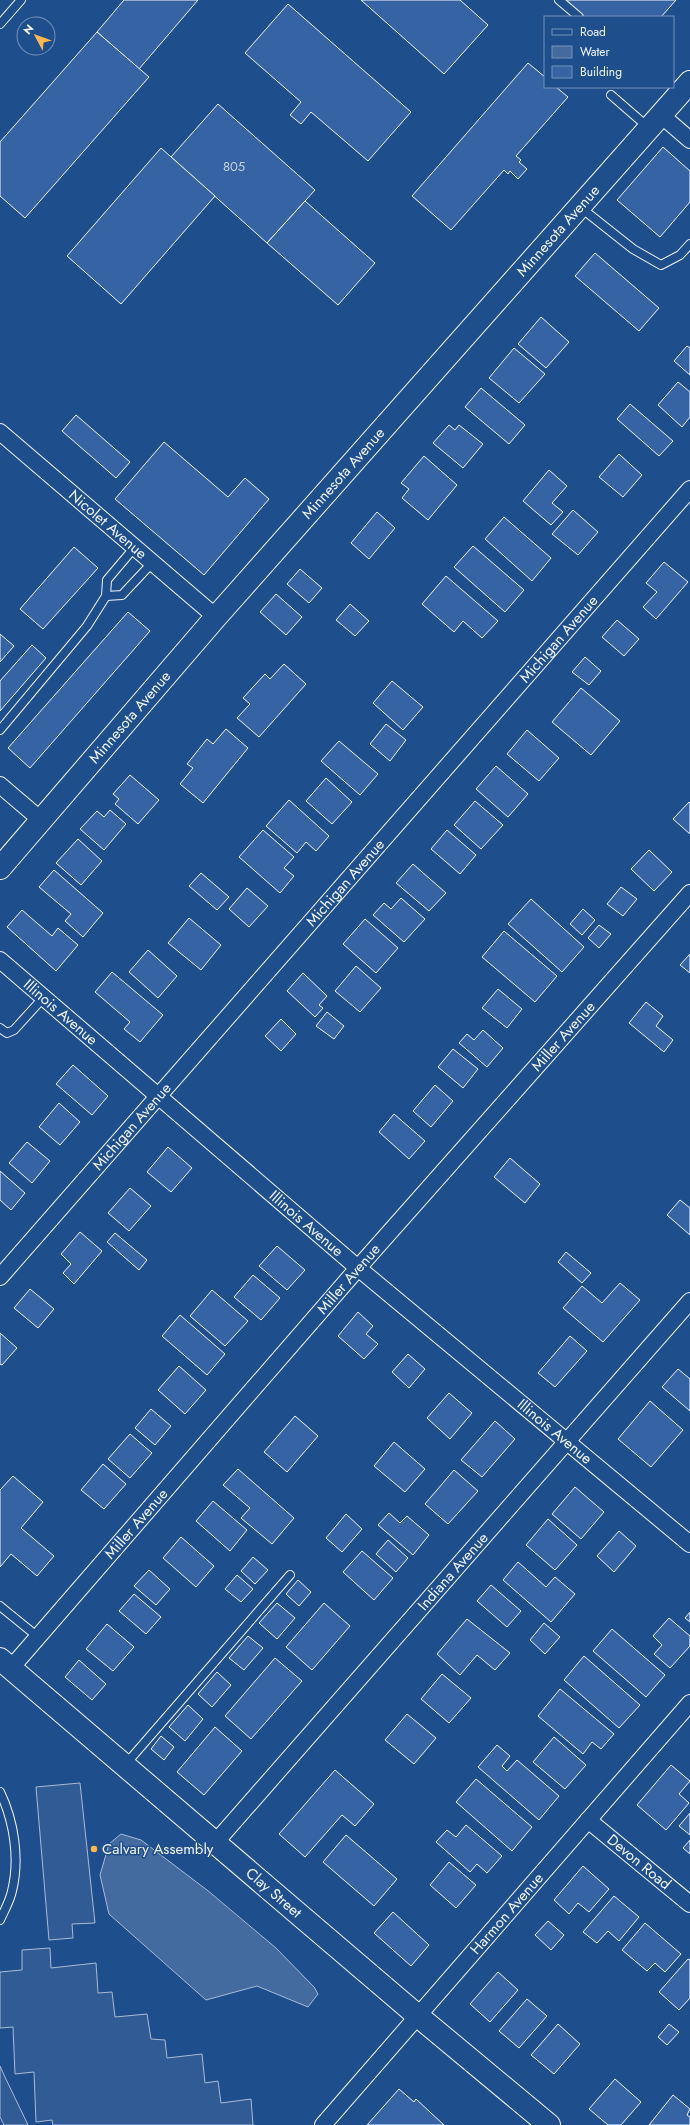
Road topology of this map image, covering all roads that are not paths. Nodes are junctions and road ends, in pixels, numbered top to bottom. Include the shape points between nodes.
1 (21, 0) edge
2 (559, 0) edge
3 (578, 16) edge
4 (0, 24) edge
5 (690, 83) edge
6 (611, 95) dead end
7 (655, 122) junction
8 (690, 140) edge
9 (580, 206) junction
10 (690, 244) edge
11 (0, 432) edge
12 (690, 489) edge
13 (134, 548) junction
14 (152, 564) junction
15 (106, 596) junction
16 (216, 617) junction
17 (0, 730) edge
18 (0, 785) edge
19 (41, 820) junction
20 (0, 868) edge
21 (690, 894) edge
22 (0, 960) edge
23 (43, 998) junction
24 (0, 1028) edge
25 (159, 1097) junction
26 (358, 1268) junction
27 (0, 1277) edge
28 (690, 1301) edge
29 (568, 1441) junction
30 (690, 1544) edge
31 (290, 1575) dead end
32 (0, 1606) edge
33 (38, 1637) junction
34 (6, 1664) edge
35 (690, 1703) edge
36 (125, 1766) junction
37 (0, 1792) edge
38 (588, 1820) junction
39 (215, 1843) junction
40 (690, 1904) edge
41 (0, 1920) edge
42 (418, 2016) junction
43 (323, 2125) edge
44 (548, 2125) edge

1 - 4 lane
2 - 3 lane
5 - 7 street, Minnesota Avenue
6 - 7 lane
7 - 8 street
7 - 9 street, Minnesota Avenue
9 - 10 lane via 634,250 660,265 680,255
9 - 16 street, Minnesota Avenue
11 - 13 street, Nicolet Avenue
12 - 25 street, Michigan Avenue
13 - 14 street, Nicolet Avenue
13 - 15 lane via 107,580
14 - 15 lane via 122,595
14 - 16 street, Nicolet Avenue
15 - 17 lane via 87,626
16 - 19 street, Minnesota Avenue
18 - 19 street
19 - 20 street, Minnesota Avenue
21 - 26 street, Miller Avenue
22 - 23 street, Illinois Avenue
23 - 24 lane via 14,1030 7,1033
23 - 25 street, Illinois Avenue
25 - 26 street, Illinois Avenue
25 - 27 street, Michigan Avenue
26 - 29 street, Illinois Avenue
26 - 33 street, Miller Avenue
28 - 29 street, Indiana Avenue
29 - 30 street, Illinois Avenue
29 - 39 street, Indiana Avenue
31 - 36 lane
32 - 33 lane
33 - 34 street, Miller Avenue
34 - 36 street, Clay Street
35 - 38 street, Harmon Avenue
36 - 39 street, Clay Street
37 - 41 lane via 10,1812 15,1854 12,1891
38 - 40 street, Devon Road
38 - 42 street, Harmon Avenue
39 - 42 street, Clay Street
42 - 43 street, Harmon Avenue
42 - 44 street, Clay Street

